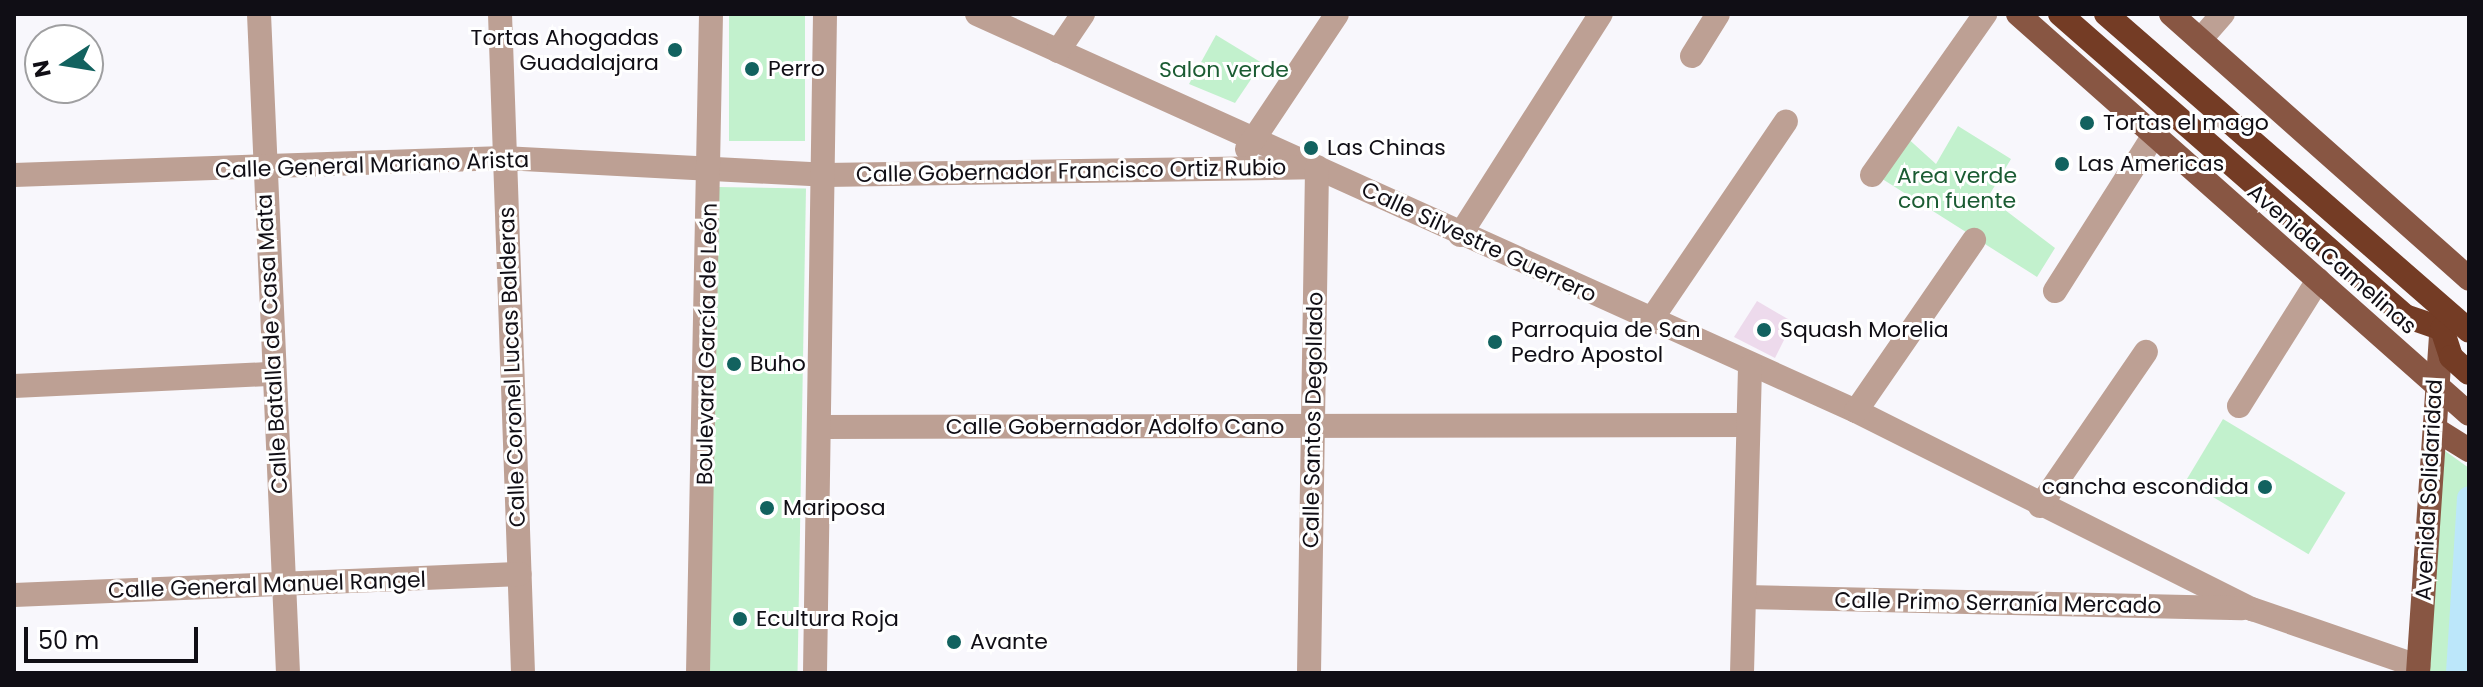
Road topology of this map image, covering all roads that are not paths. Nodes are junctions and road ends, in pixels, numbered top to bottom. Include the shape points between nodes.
1 (259, 14) edge
2 (500, 14) edge
3 (711, 14) edge
4 (825, 14) edge
5 (977, 14) edge
6 (1083, 14) edge
7 (1337, 14) edge
8 (1601, 14) edge
9 (1718, 14) edge
10 (1985, 14) edge
11 (2018, 14) edge
12 (2060, 14) edge
13 (2106, 14) edge
14 (2171, 14) edge
15 (2223, 14) edge
16 (2200, 40) junction
17 (1058, 51) junction
18 (1692, 56) dead end
19 (1786, 121) dead end
20 (1255, 136) junction
21 (2152, 138) junction
22 (504, 158) junction
23 (1317, 167) junction
24 (1235, 168) junction
25 (264, 169) junction
26 (711, 171) junction
27 (14, 175) edge
28 (825, 175) junction
29 (1872, 175) dead end
30 (1460, 235) junction
31 (1974, 240) dead end
32 (2460, 271) edge
33 (2318, 280) junction
34 (2055, 291) dead end
35 (1651, 320) junction
36 (2455, 324) edge
37 (2146, 352) dead end
38 (2460, 365) edge
39 (1750, 367) junction
40 (273, 374) junction
41 (14, 386) edge
42 (2440, 389) junction
43 (2239, 406) dead end
44 (1856, 411) junction
45 (2469, 414) edge
46 (1747, 425) junction
47 (820, 427) junction
48 (1313, 428) junction
49 (2437, 430) junction
50 (2469, 450) edge
51 (2040, 506) junction
52 (520, 574) junction
53 (283, 585) junction
54 (14, 595) edge
55 (1745, 597) junction
56 (2252, 609) junction
57 (2418, 669) edge
58 (288, 673) edge
59 (523, 673) edge
60 (698, 673) edge
61 (815, 673) edge
62 (1309, 673) edge
63 (1742, 673) edge

1 - 25 street, Calle Batalla de Casa Mata
2 - 22 street, Calle Coronel Lucas Balderas
3 - 26 street, Boulevard García de León
4 - 28 street
5 - 17 street, Calle Silvestre Guerrero
6 - 17 street
7 - 20 street
8 - 30 street
9 - 18 street
10 - 29 street
11 - 21 main road, Avenida Camelinas
12 - 36 highway, Avenida Camelinas via 2405,316
13 - 36 highway, Avenida Camelinas
14 - 16 main road
15 - 16 street
16 - 32 main road
17 - 20 street, Calle Silvestre Guerrero
19 - 35 street
20 - 23 street, Calle Silvestre Guerrero
20 - 24 street
21 - 33 main road, Avenida Camelinas
21 - 34 street
22 - 25 street, Calle General Mariano Arista
22 - 26 street, Calle General Mariano Arista
22 - 52 street, Calle Coronel Lucas Balderas
23 - 24 street, Calle Gobernador Francisco Ortiz Rubio
23 - 30 street, Calle Silvestre Guerrero
23 - 48 street, Calle Santos Degollado
24 - 28 street, Calle Gobernador Francisco Ortiz Rubio
25 - 27 street, Calle General Mariano Arista
25 - 40 street, Calle Batalla de Casa Mata
26 - 28 street, Calle General Mariano Arista
26 - 60 street, Boulevard García de León
28 - 47 street
30 - 35 street, Calle Silvestre Guerrero
31 - 44 street
33 - 42 main road, Avenida Camelinas
33 - 43 street
35 - 39 street, Calle Silvestre Guerrero
36 - 38 highway, Avenida Camelinas
36 - 42 main road, Avenida Solidaridad
37 - 51 street
39 - 44 street, Calle Silvestre Guerrero
39 - 46 street
40 - 41 street
40 - 53 street, Calle Batalla de Casa Mata
42 - 45 main road, Avenida Camelinas
42 - 49 main road, Avenida Solidaridad
44 - 51 street, Calle Silvestre Guerrero
46 - 48 street, Calle Gobernador Adolfo Cano
46 - 55 street
47 - 48 street, Calle Gobernador Adolfo Cano
47 - 61 street
48 - 62 street, Calle Santos Degollado
49 - 50 main road
49 - 57 main road, Avenida Solidaridad
51 - 56 street, Calle Silvestre Guerrero
52 - 53 street, Calle General Manuel Rangel
52 - 59 street, Calle Coronel Lucas Balderas
53 - 54 street, Calle General Manuel Rangel
53 - 58 street, Calle Batalla de Casa Mata
55 - 56 street, Calle Primo Serranía Mercado
55 - 63 street
56 - 57 street, Calle Silvestre Guerrero

